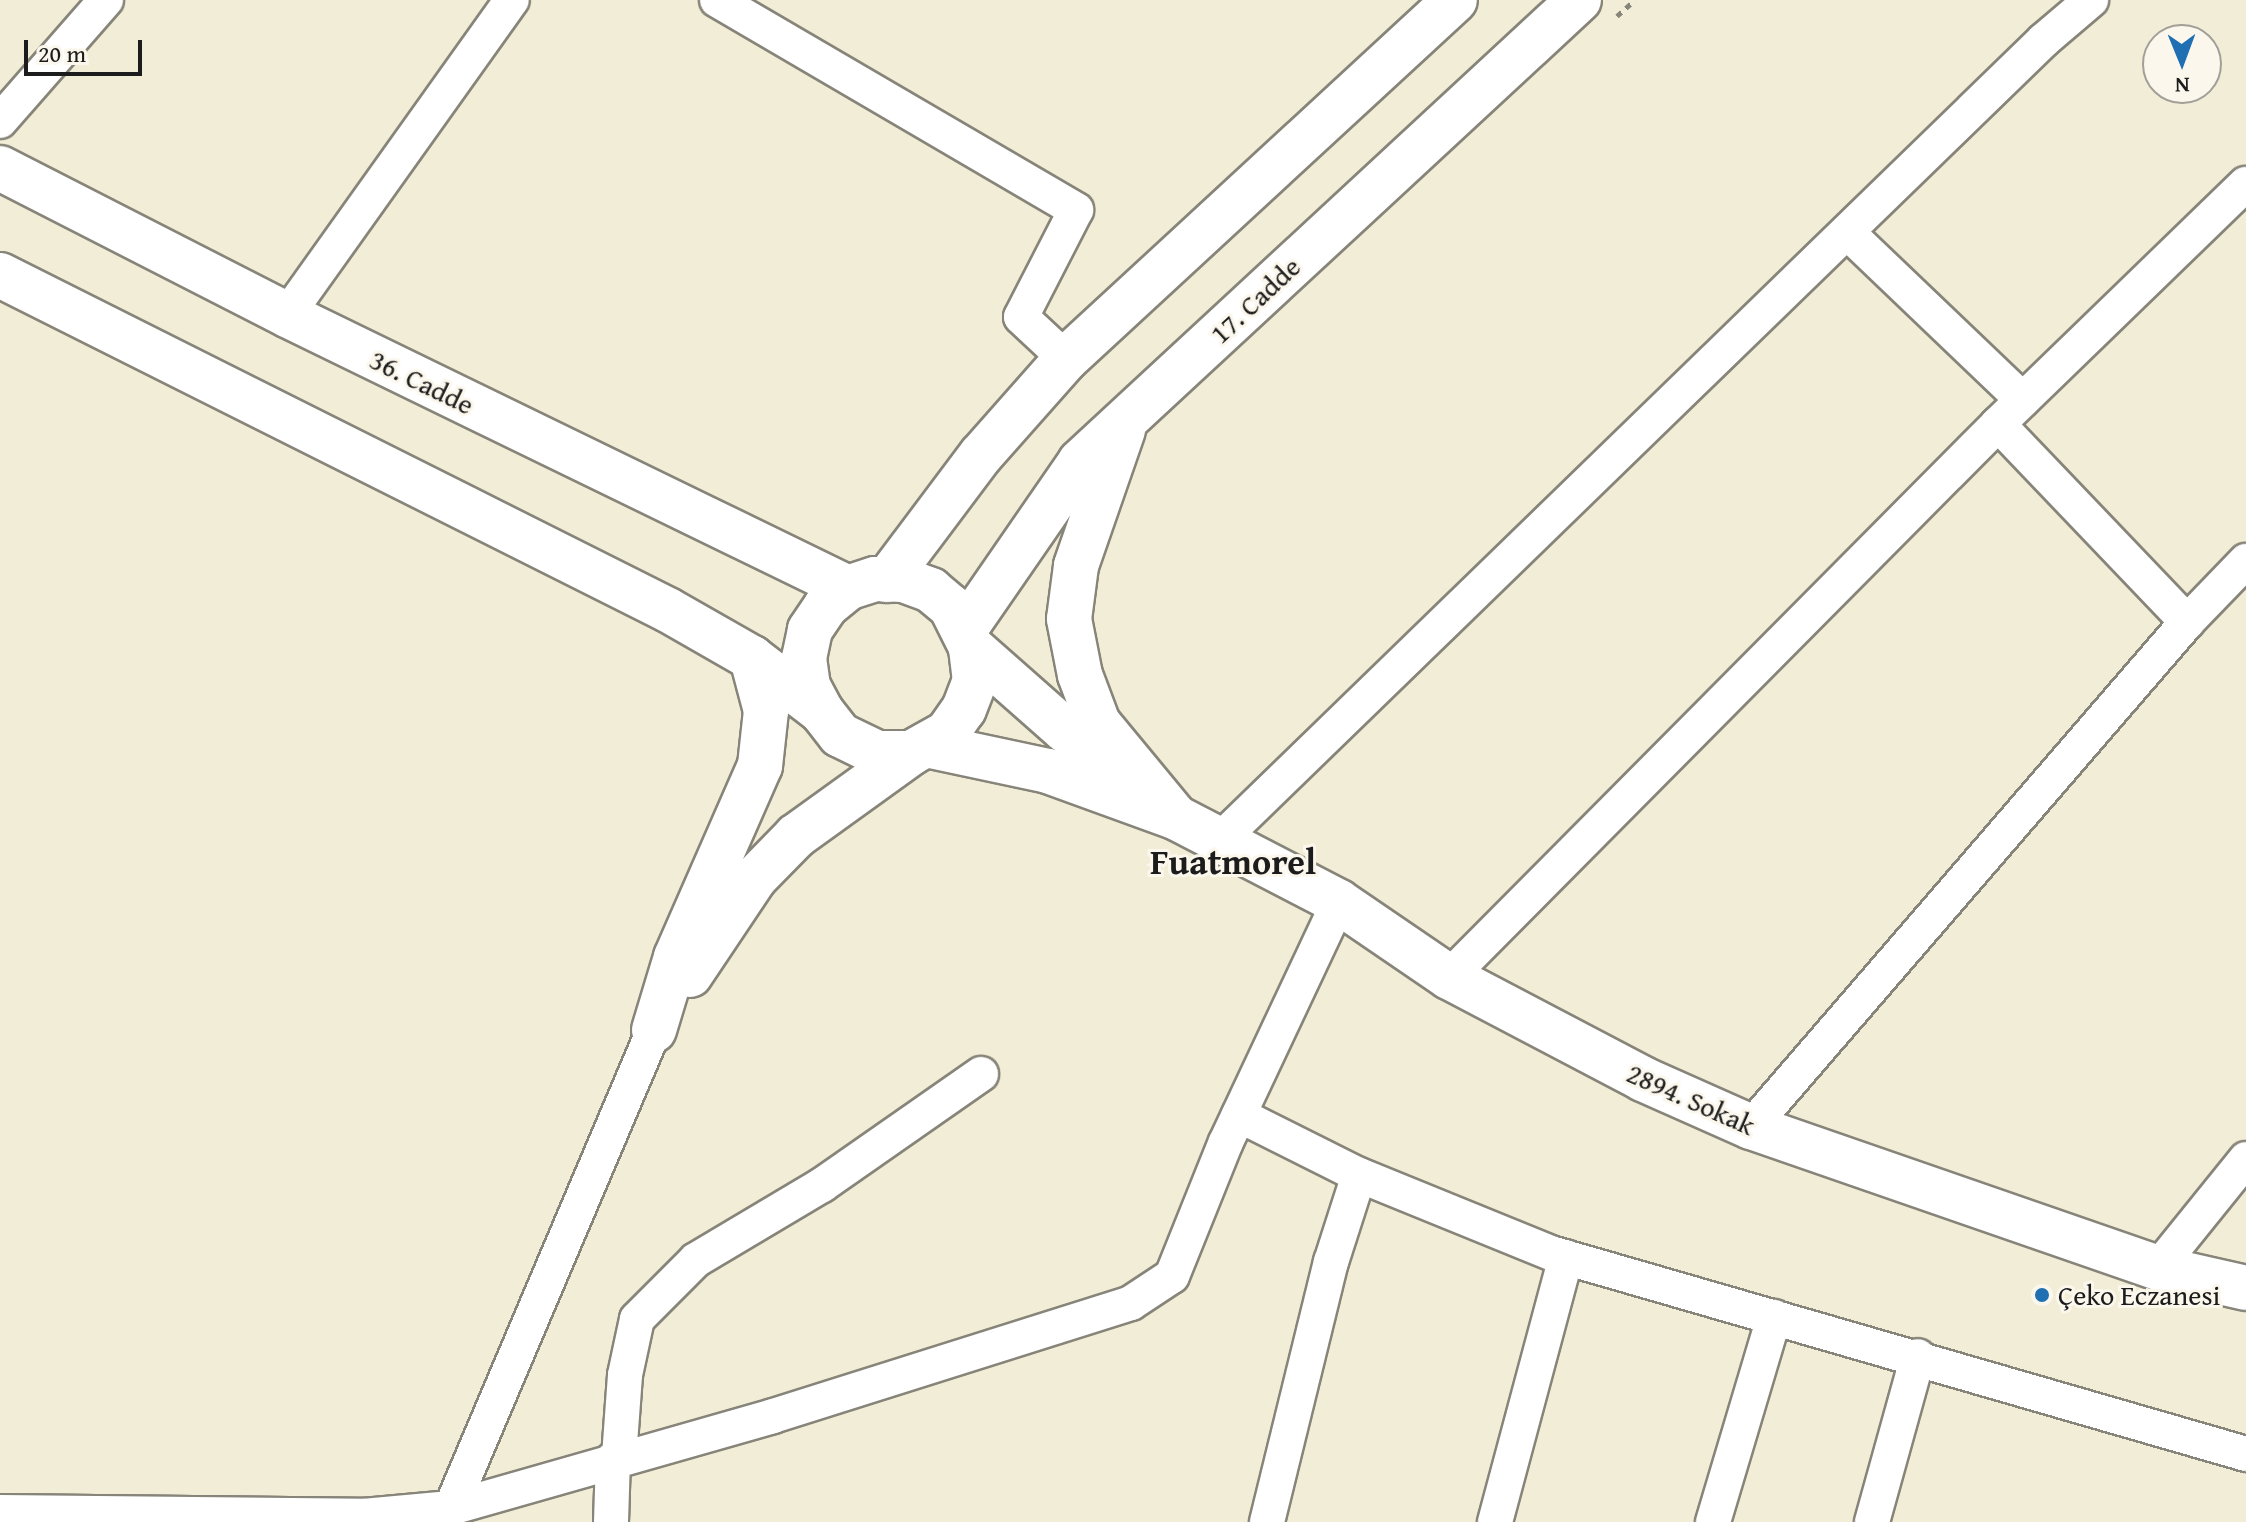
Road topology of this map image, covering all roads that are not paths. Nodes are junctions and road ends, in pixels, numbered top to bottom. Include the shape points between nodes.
1 (106, 0) edge
2 (512, 0) edge
3 (717, 0) edge
4 (1455, 0) edge
5 (1579, 0) edge
6 (2091, 0) edge
7 (0, 121) edge
8 (0, 168) edge
9 (2246, 184) edge
10 (1847, 232) junction
11 (0, 275) edge
12 (287, 315) junction
13 (1066, 359) junction
14 (2023, 400) junction
15 (1128, 418) junction
16 (1998, 424) junction
17 (2246, 561) edge
18 (868, 584) junction
19 (2187, 622) junction
20 (968, 638) junction
21 (752, 658) junction
22 (822, 712) junction
23 (918, 749) junction
24 (1177, 818) junction
25 (1221, 839) junction
26 (1339, 902) junction
27 (1449, 977) junction
28 (654, 1030) junction
29 (981, 1074) dead end
30 (1239, 1115) junction
31 (1751, 1127) junction
32 (2246, 1159) edge
33 (1359, 1175) junction
34 (1566, 1257) junction
35 (2158, 1268) junction
36 (2246, 1288) edge
37 (1774, 1317) junction
38 (1918, 1356) junction
39 (2246, 1454) edge
40 (616, 1458) junction
41 (451, 1508) junction
42 (0, 1512) edge
43 (611, 1522) edge
44 (1267, 1522) edge
45 (1495, 1522) edge
46 (1713, 1522) edge
47 (1872, 1522) edge

1 - 7 street
2 - 12 street
3 - 13 street via 1076,210 1021,317
4 - 13 street
5 - 15 street, 17. Cadde
6 - 10 street
8 - 12 street, 36. Cadde
9 - 14 street
10 - 14 street
10 - 25 street
11 - 21 street via 668,610
12 - 18 street, 36. Cadde
13 - 18 street
14 - 16 street
15 - 20 street, 17. Cadde via 1080,462
15 - 24 street via 1080,552 1069,619 1080,675 1098,723
16 - 19 street
16 - 27 street
17 - 19 street
18 - 20 street via 931,590
18 - 22 street via 826,606 810,630 804,658 808,686
19 - 31 street
20 - 23 street via 975,681 964,709 947,733
20 - 24 street via 1065,730
21 - 22 street
21 - 28 street via 766,711 760,766 676,957
22 - 23 street via 840,735 877,753
23 - 24 street via 1048,771
23 - 28 street via 796,836 755,878
24 - 25 street, 2894. Sokak
25 - 26 street, 2894. Sokak
26 - 27 street, 2894. Sokak
26 - 30 street
27 - 31 street, 2894. Sokak via 1643,1079
28 - 41 street
29 - 40 street via 822,1185 696,1260 637,1319
30 - 33 street
30 - 40 street via 1172,1276 1131,1303 773,1416
31 - 35 street, 2894. Sokak
32 - 35 street
33 - 34 street
33 - 44 street via 1331,1262
34 - 37 street
34 - 45 street
35 - 36 street, 2894. Sokak
37 - 38 street
37 - 46 street
38 - 39 street
38 - 47 street
40 - 41 street
40 - 43 street
41 - 42 street via 348,1516

